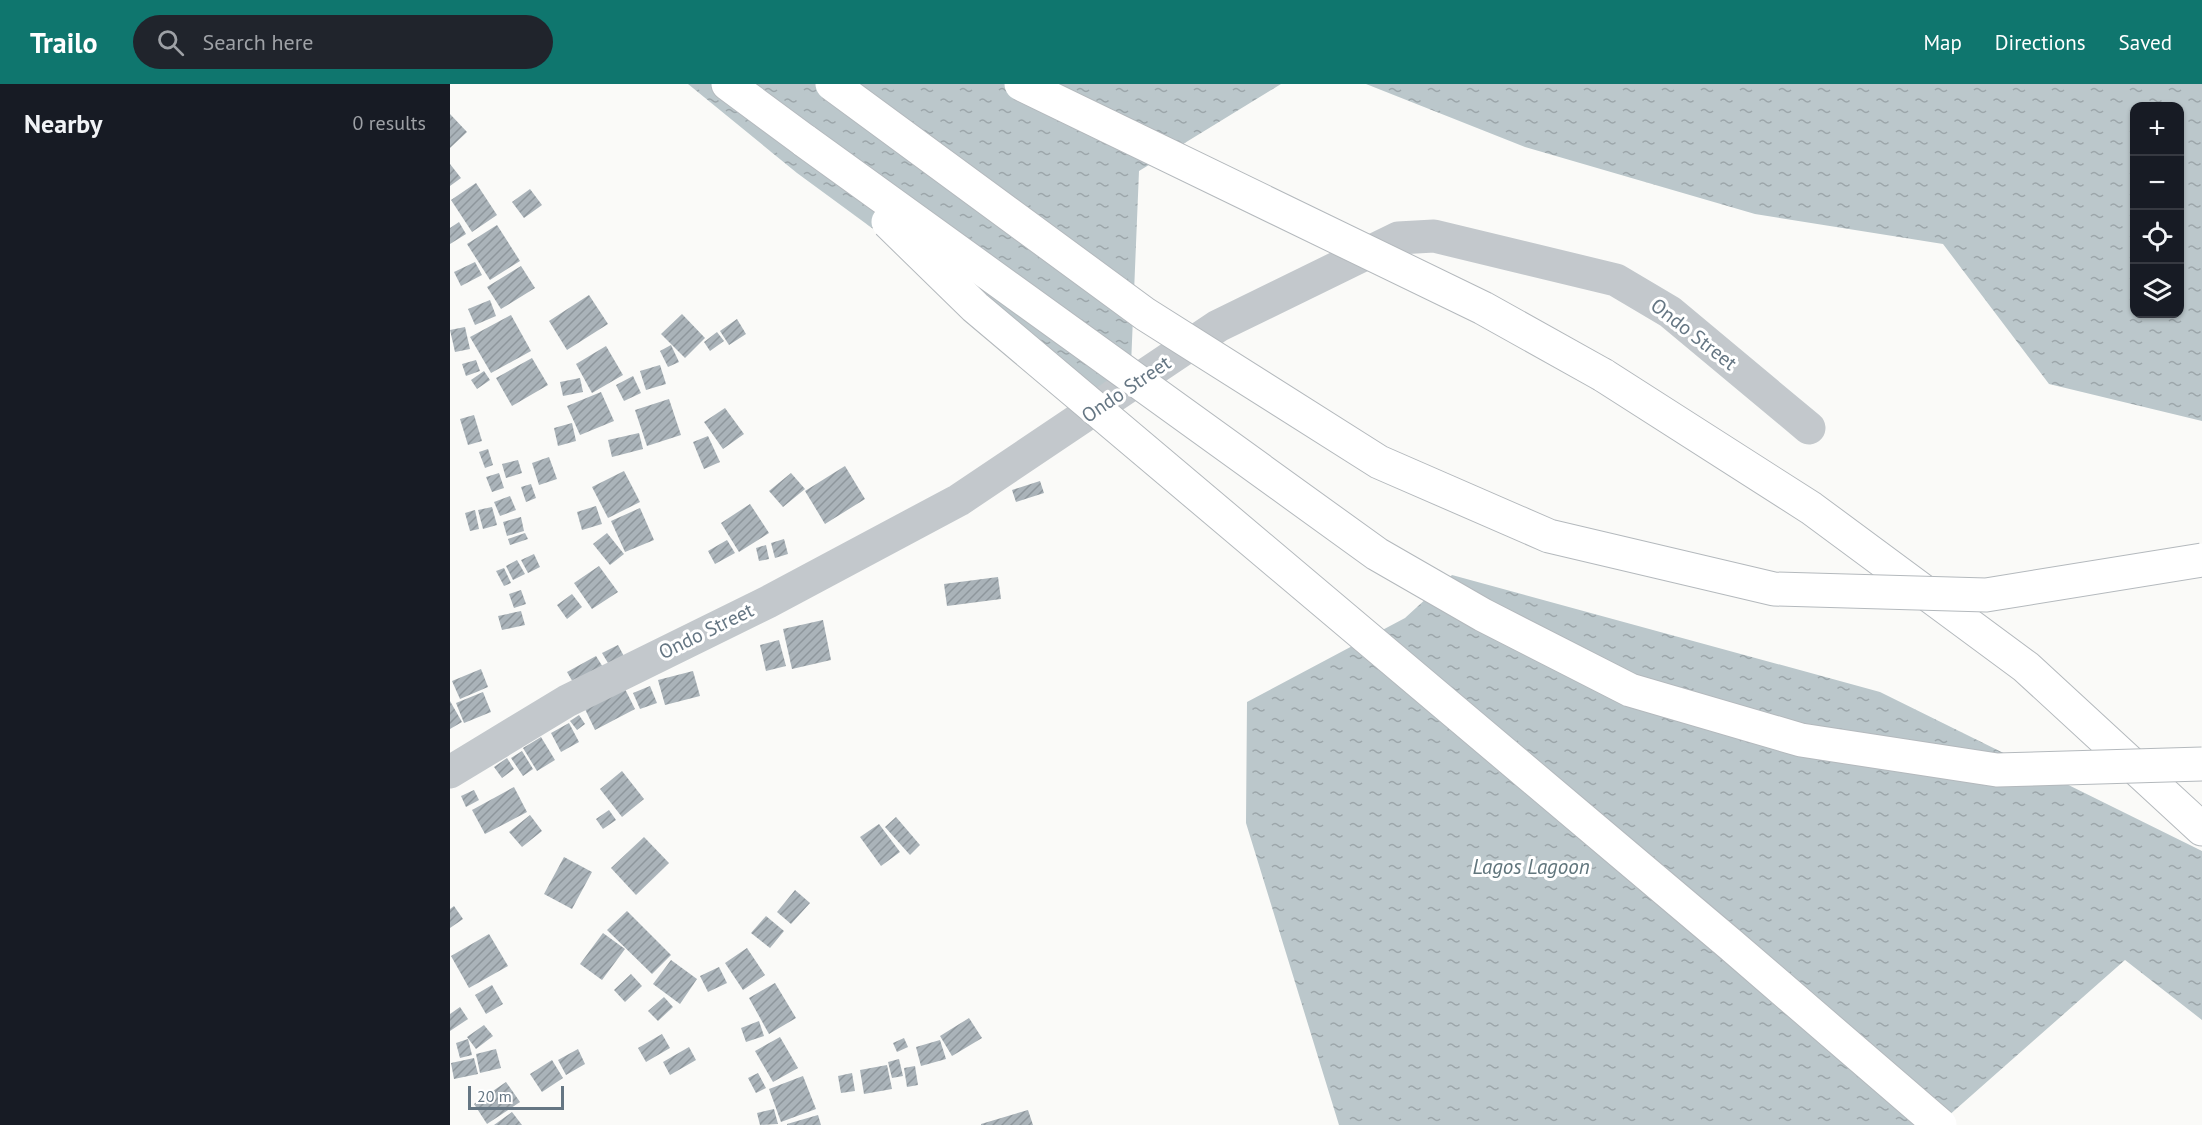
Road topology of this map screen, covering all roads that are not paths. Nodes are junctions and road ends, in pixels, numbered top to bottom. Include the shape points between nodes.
1 (728, 84) edge
2 (832, 84) edge
3 (1021, 84) edge
4 (805, 141) junction
5 (1809, 428) dead end
6 (2202, 560) edge
7 (2202, 764) edge
8 (450, 772) edge
9 (2202, 829) edge
10 (1940, 1125) edge

1 - 4 main road
2 - 6 main road, bridge via 1145,314 1379,462 1549,536 1774,589 1986,595
3 - 9 main road, bridge via 1483,308 1603,375 1811,508 2026,667
4 - 7 main road, bridge via 1377,554 1483,615 1630,690 1801,740 1997,770
4 - 10 main road, bridge via 984,314
5 - 8 street, Ondo Street via 1670,312 1616,280 1434,236 1398,238 1218,326 959,500 768,602 567,701

